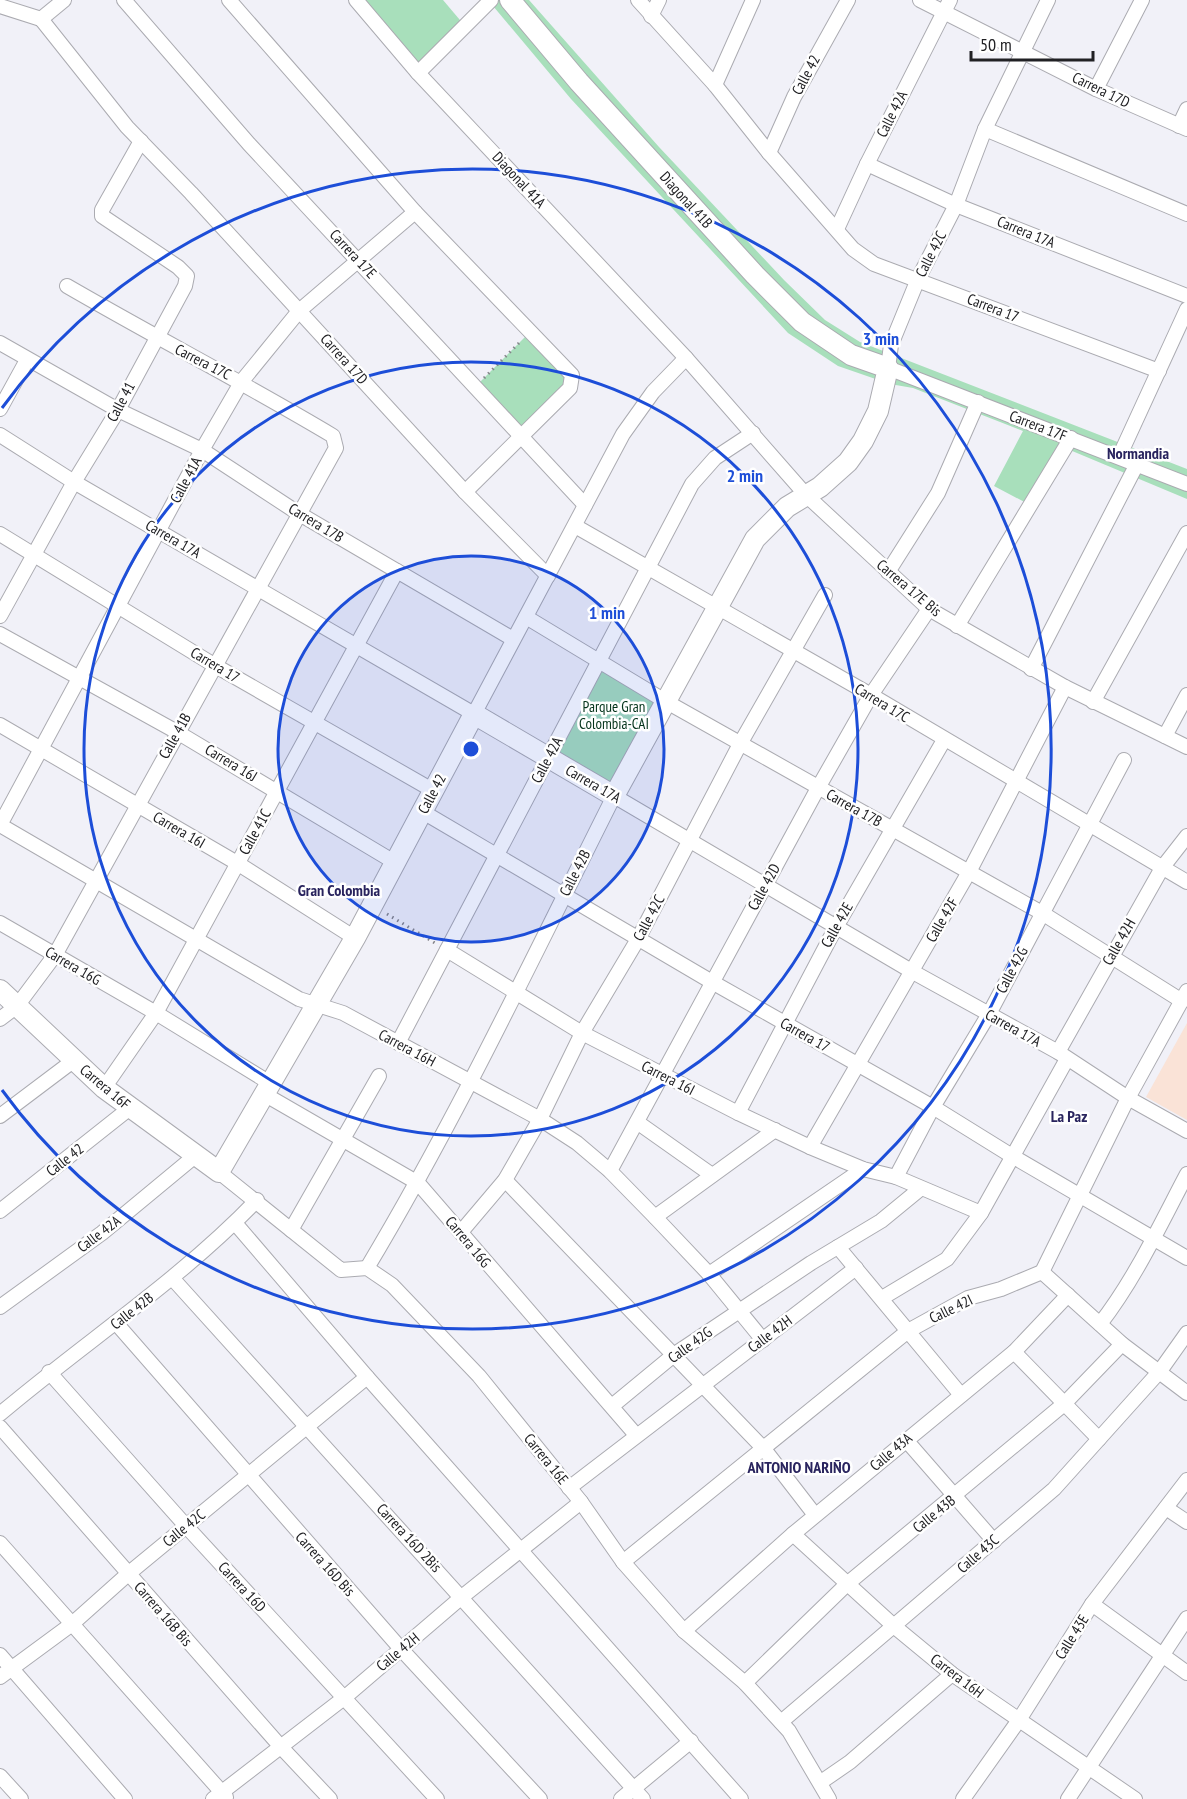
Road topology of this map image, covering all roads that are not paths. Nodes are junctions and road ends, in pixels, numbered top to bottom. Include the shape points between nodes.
1 (64, 0) edge
2 (124, 0) edge
3 (228, 0) edge
4 (356, 0) edge
5 (491, 0) edge
6 (510, 0) edge
7 (638, 0) edge
8 (659, 0) edge
9 (753, 0) edge
10 (848, 0) edge
11 (920, 0) edge
12 (950, 0) edge
13 (1048, 0) edge
14 (1142, 0) edge
15 (0, 6) edge
16 (943, 13) junction
17 (651, 16) junction
18 (40, 19) junction
19 (1022, 50) junction
20 (418, 73) junction
21 (715, 85) junction
22 (1096, 89) junction
23 (1187, 109) edge
24 (1183, 127) edge
25 (985, 129) junction
26 (141, 141) junction
27 (770, 153) junction
28 (867, 164) junction
29 (956, 205) junction
30 (415, 212) junction
31 (1187, 214) edge
32 (837, 228) junction
33 (358, 259) junction
34 (918, 279) junction
35 (67, 286) dead end
36 (1187, 296) edge
37 (1187, 309) edge
38 (299, 310) junction
39 (155, 337) junction
40 (0, 343) edge
41 (686, 358) junction
42 (27, 360) junction
43 (888, 368) junction
44 (1159, 371) junction
45 (242, 381) junction
46 (978, 402) junction
47 (0, 409) edge
48 (118, 410) junction
49 (753, 433) junction
50 (0, 435) edge
51 (522, 438) junction
52 (1071, 438) junction
53 (336, 442) joint
54 (202, 450) junction
55 (1119, 457) junction
56 (1137, 464) junction
57 (74, 482) junction
58 (1187, 484) edge
59 (465, 492) junction
60 (806, 495) junction
61 (585, 506) junction
62 (298, 513) junction
63 (575, 526) junction
64 (158, 531) junction
65 (1187, 533) edge
66 (0, 534) edge
67 (33, 554) junction
68 (647, 569) junction
69 (397, 571) junction
70 (888, 572) junction
71 (548, 576) junction
72 (256, 588) junction
73 (825, 595) dead end
74 (118, 605) junction
75 (716, 608) junction
76 (929, 609) junction
77 (0, 616) edge
78 (526, 617) junction
79 (957, 626) junction
80 (0, 634) edge
81 (513, 639) junction
82 (357, 647) junction
83 (792, 651) junction
84 (599, 662) junction
85 (214, 665) junction
86 (1031, 669) junction
87 (78, 679) junction
88 (1065, 687) junction
89 (871, 695) junction
90 (1187, 695) edge
91 (665, 701) junction
92 (1093, 702) junction
93 (474, 714) junction
94 (315, 721) junction
95 (0, 725) edge
96 (177, 732) junction
97 (1165, 736) junction
98 (944, 740) junction
99 (740, 744) junction
100 (1187, 747) edge
101 (41, 748) junction
102 (548, 758) junction
103 (1124, 760) dead end
104 (1018, 783) junction
105 (818, 788) junction
106 (278, 791) junction
107 (434, 791) junction
108 (614, 796) junction
109 (137, 806) junction
110 (423, 812) junction
111 (1090, 823) junction
112 (0, 825) edge
113 (892, 829) junction
114 (1187, 836) edge
115 (691, 841) junction
116 (498, 854) junction
117 (237, 863) junction
118 (396, 863) junction
119 (1162, 868) junction
120 (969, 872) junction
121 (95, 882) junction
122 (1187, 882) edge
123 (765, 886) junction
124 (565, 893) junction
125 (1042, 913) junction
126 (0, 923) edge
127 (836, 927) junction
128 (355, 938) junction
129 (638, 939) junction
130 (197, 940) junction
131 (447, 950) junction
132 (55, 955) junction
133 (1111, 956) junction
134 (913, 972) junction
135 (712, 982) junction
136 (0, 990) edge
137 (516, 993) junction
138 (1184, 996) edge
139 (17, 1006) junction
140 (316, 1006) junction
141 (156, 1012) junction
142 (988, 1014) junction
143 (0, 1019) edge
144 (784, 1022) junction
145 (582, 1033) junction
146 (398, 1043) junction
147 (1063, 1056) junction
148 (73, 1061) junction
149 (859, 1065) junction
150 (661, 1075) junction
151 (379, 1076) dead end
152 (471, 1082) junction
153 (104, 1088) junction
154 (267, 1088) junction
155 (1128, 1098) junction
156 (933, 1107) junction
157 (130, 1108) junction
158 (738, 1113) junction
159 (0, 1116) edge
160 (540, 1119) junction
161 (637, 1122) junction
162 (775, 1130) junction
163 (1187, 1131) edge
164 (344, 1138) junction
165 (810, 1147) junction
166 (195, 1156) junction
167 (1012, 1156) junction
168 (863, 1169) junction
169 (610, 1171) junction
170 (219, 1173) junction
171 (1187, 1174) edge
172 (712, 1175) junction
173 (896, 1177) junction
174 (505, 1180) junction
175 (418, 1183) junction
176 (920, 1189) junction
177 (1080, 1195) junction
178 (257, 1200) junction
179 (0, 1211) edge
180 (981, 1213) junction
181 (655, 1217) junction
182 (235, 1223) junction
183 (291, 1230) junction
184 (461, 1232) junction
185 (1154, 1238) junction
186 (838, 1247) junction
187 (1187, 1258) edge
188 (366, 1268) junction
189 (856, 1268) junction
190 (1042, 1272) junction
191 (709, 1274) junction
192 (173, 1279) junction
193 (1068, 1295) junction
194 (882, 1298) junction
195 (2, 1300) edge
196 (739, 1310) junction
197 (116, 1323) junction
198 (1100, 1324) junction
199 (908, 1330) junction
200 (1187, 1333) edge
201 (762, 1340) junction
202 (1122, 1344) junction
203 (1014, 1352) junction
204 (675, 1354) junction
205 (1160, 1371) junction
206 (49, 1372) junction
207 (367, 1377) junction
208 (703, 1383) junction
209 (1187, 1393) edge
210 (961, 1395) junction
211 (1064, 1404) junction
212 (612, 1406) junction
213 (0, 1414) edge
214 (0, 1427) edge
215 (306, 1428) junction
216 (636, 1435) junction
217 (1099, 1439) junction
218 (906, 1440) junction
219 (764, 1449) junction
220 (248, 1476) junction
221 (1187, 1480) edge
222 (569, 1488) junction
223 (955, 1496) junction
224 (581, 1502) junction
225 (1166, 1508) junction
226 (815, 1515) junction
227 (1187, 1522) edge
228 (186, 1526) junction
229 (793, 1534) junction
230 (994, 1541) junction
231 (0, 1543) edge
232 (522, 1551) junction
233 (623, 1562) junction
234 (128, 1574) junction
235 (848, 1584) junction
236 (463, 1596) junction
237 (1092, 1604) junction
238 (1187, 1618) edge
239 (72, 1624) junction
240 (895, 1627) junction
241 (684, 1631) junction
242 (401, 1649) junction
243 (0, 1655) edge
244 (1162, 1656) junction
245 (12, 1668) junction
246 (1187, 1673) edge
247 (952, 1674) junction
248 (0, 1677) edge
249 (745, 1683) junction
250 (344, 1698) junction
251 (1019, 1720) junction
252 (781, 1722) junction
253 (692, 1742) junction
254 (280, 1747) junction
255 (1087, 1768) junction
256 (0, 1776) edge
257 (821, 1782) junction
258 (634, 1788) junction
259 (220, 1797) edge
260 (21, 1799) edge
261 (125, 1799) edge
262 (330, 1799) edge
263 (437, 1799) edge
264 (540, 1799) edge
265 (621, 1799) edge
266 (643, 1799) edge
267 (741, 1799) edge
268 (829, 1799) edge
269 (963, 1799) edge
270 (1068, 1799) edge
271 (1135, 1799) edge

1 - 18 street
2 - 33 street, Carrera 17E via 249,144
3 - 30 street
4 - 20 street, Diagonal 41A
5 - 20 street
6 - 43 street, Diagonal 41B via 579,82 802,322 851,355
7 - 17 street
8 - 17 street
9 - 21 street
10 - 27 street, Calle 42 via 794,97
11 - 16 street, Carrera 17D
12 - 16 street, Calle 42A
13 - 19 street, Calle 42C
14 - 22 street
15 - 18 street
16 - 19 street, Carrera 17D
16 - 28 street, Calle 42A
17 - 21 street
18 - 26 street, Carrera 17D
19 - 22 street, Carrera 17D
19 - 25 street, Calle 42C
20 - 41 street, Diagonal 41A
21 - 27 street
22 - 24 street, Carrera 17D
23 - 24 street
25 - 29 street, Calle 42C
25 - 31 street
26 - 38 street, Carrera 17D
26 - 39 street, Calle 41 via 102,216 187,276
27 - 32 street
28 - 29 street, Carrera 17A
28 - 32 street, Calle 42A
29 - 34 street, Calle 42C
29 - 36 street, Carrera 17A
30 - 33 street, Calle 41A
30 - 51 street via 572,375 573,382
32 - 34 street, Carrera 17 via 853,249 874,264
33 - 38 street, Calle 41A
33 - 51 street, Carrera 17E
34 - 43 street, Calle 42C via 891,345
34 - 44 street, Carrera 17
35 - 39 street, Carrera 17C
37 - 44 street
38 - 45 street, Calle 41A
38 - 59 street, Carrera 17D
39 - 45 street, Carrera 17C
39 - 48 street, Calle 41
40 - 42 street, Carrera 17B
41 - 49 street, Carrera 17E Bis
41 - 61 street, Calle 42 via 653,392 623,434
42 - 47 street
42 - 48 street, Carrera 17B
43 - 46 street, Carrera 17F
43 - 60 street, Calle 42C via 878,411 863,441 833,476
44 - 55 street
45 - 53 street, Carrera 17C via 333,436
45 - 54 street, Calle 41A
46 - 52 street, Carrera 17F
46 - 70 street via 938,493
48 - 54 street, Carrera 17B
48 - 57 street, Calle 41
49 - 60 street, Carrera 17E Bis
49 - 68 street, Calle 42A via 702,470
50 - 57 street, Carrera 17A
51 - 59 street
51 - 61 street, Carrera 17E
52 - 55 street, Carrera 17F
52 - 79 street
53 - 62 street, Calle 41B
54 - 62 street, Carrera 17B
54 - 64 street, Calle 41A
55 - 56 street, Carrera 17F
56 - 58 street, Carrera 17F
56 - 86 street
57 - 64 street, Carrera 17A
57 - 67 street, Calle 41
59 - 71 street, Carrera 17D
60 - 70 street, Carrera 17E Bis
60 - 75 street, Calle 42B via 787,507 755,540
61 - 63 street, Calle 42
62 - 69 street, Carrera 17B
62 - 72 street, Calle 41B
63 - 68 street, Carrera 17C
63 - 71 street, Calle 42
64 - 72 street, Carrera 17A
64 - 74 street, Calle 41A
65 - 92 street
66 - 67 street, Carrera 17
67 - 74 street, Carrera 17
67 - 77 street, Calle 41
68 - 75 street, Carrera 17C
68 - 84 street, Calle 42A
69 - 81 street, Carrera 17B
69 - 82 street, Calle 41C
70 - 76 street, Carrera 17E Bis
71 - 78 street, Calle 42
72 - 82 street, Carrera 17A
72 - 85 street, Calle 41B
73 - 83 street, Calle 42C
74 - 85 street, Carrera 17
74 - 87 street, Calle 41A
75 - 83 street, Carrera 17C
75 - 91 street, Calle 42B
76 - 79 street, Carrera 17E Bis
76 - 89 street, Calle 42D
78 - 81 street, Calle 42
78 - 84 street, Carrera 17B
79 - 86 street, Carrera 17E Bis
80 - 87 street, Carrera 16J
81 - 93 street, Calle 42
82 - 93 street, Carrera 17A
82 - 94 street, Calle 41C
83 - 89 street, Carrera 17C
83 - 99 street, Calle 42C
84 - 91 street, Carrera 17B
84 - 102 street, Calle 42A
85 - 94 street, Carrera 17
85 - 96 street, Calle 41B
86 - 88 street, Carrera 17E Bis
87 - 96 street, Carrera 16J
87 - 101 street, Calle 41A
88 - 92 street, Carrera 17E Bis
88 - 104 street, Calle 42F
89 - 98 street, Carrera 17C
89 - 105 street, Calle 42D
90 - 97 street
91 - 99 street, Carrera 17B
91 - 108 street, Calle 42B
92 - 97 street, Carrera 17E Bis
93 - 102 street, Carrera 17A
93 - 107 street, Calle 42
94 - 106 street, Calle 41C
94 - 107 street, Carrera 17
95 - 101 street, Carrera 16I
96 - 106 street, Carrera 16J
96 - 109 street, Calle 41B
97 - 100 street, Carrera 17E Bis
98 - 104 street, Carrera 17C
98 - 113 street, Calle 42E
99 - 105 street, Carrera 17B
99 - 115 street, Calle 42C
101 - 109 street, Carrera 16I
101 - 112 street, Calle 41A
102 - 108 street, Carrera 17A
102 - 116 street, Calle 42A
103 - 111 street, Calle 42G
104 - 111 street, Carrera 17C
104 - 120 street, Calle 42F
105 - 113 street, Carrera 17B
105 - 123 street, Calle 42D
106 - 117 street, Calle 41C
106 - 118 street, Carrera 16J
107 - 110 street, Calle 42
108 - 115 street, Carrera 17A
108 - 124 street, Calle 42B
109 - 117 street, Carrera 16I
109 - 121 street, Calle 41B
110 - 116 street, Carrera 17
110 - 118 street, Calle 42
111 - 119 street, Carrera 17C
111 - 125 street, Calle 42G
112 - 121 street, Carrera 16H
113 - 120 street, Carrera 17B
113 - 127 street, Calle 42E
114 - 119 street, Calle 42H
115 - 123 street, Carrera 17A
115 - 129 street, Calle 42C
116 - 124 street, Carrera 17
116 - 131 street, Calle 42A
117 - 128 street, Carrera 16I
117 - 130 street, Calle 41C
118 - 128 street, Calle 42
119 - 122 street, Carrera 17C
119 - 133 street, Calle 42H
120 - 125 street, Carrera 17B
120 - 134 street, Calle 42F
121 - 130 street, Carrera 16H
121 - 132 street, Calle 41B
123 - 127 street, Carrera 17A
123 - 135 street, Calle 42D
124 - 129 street, Carrera 17
124 - 137 street, Calle 42B
125 - 133 street, Carrera 17B
125 - 142 street, Calle 42G
126 - 132 street, Carrera 16G
127 - 134 street, Carrera 17A
127 - 144 street, Calle 42E
128 - 140 street, Calle 42
129 - 135 street, Carrera 17
129 - 145 street, Calle 42C
130 - 140 street, Carrera 16H
130 - 141 street, Calle 41C
131 - 137 street, Carrera 16I
131 - 146 street, Calle 42A
132 - 139 street, Calle 41B
132 - 141 street, Carrera 16G
133 - 138 street, Carrera 17B
133 - 147 street, Calle 42H
134 - 142 street, Carrera 17A
134 - 149 street, Calle 42F
135 - 144 street, Carrera 17
135 - 150 street, Calle 42D
136 - 139 street, Carrera 16F
137 - 145 street, Carrera 16I
137 - 152 street, Calle 42B
138 - 155 street
139 - 143 street, Calle 41B
139 - 148 street, Carrera 16F
140 - 146 street, Carrera 16H via 343,1013
140 - 154 street, Calle 42
141 - 153 street, Calle 41C
141 - 154 street, Carrera 16G
142 - 147 street, Carrera 17A
142 - 156 street, Calle 42G
144 - 149 street, Carrera 17
144 - 158 street, Calle 42E
145 - 150 street, Carrera 16I
145 - 160 street, Calle 42C
146 - 152 street, Carrera 16H
147 - 155 street, Carrera 17A
147 - 167 street, Calle 42H
148 - 153 street, Carrera 16F
148 - 159 street
149 - 156 street, Carrera 17
149 - 165 street, Calle 42F
150 - 158 street, Carrera 16I
150 - 161 street, Calle 42D
151 - 164 street
152 - 160 street, Carrera 16H
152 - 175 street, Calle 42B
153 - 157 street, Carrera 16F
154 - 164 street, Carrera 16G
154 - 170 street, Calle 42
155 - 163 street, Carrera 17A
155 - 177 street
156 - 167 street, Carrera 17
156 - 173 street, Calle 42G
157 - 166 street, Carrera 16F
157 - 179 street, Calle 42
158 - 162 street, Carrera 16I
160 - 169 street, Carrera 16H
160 - 174 street, Calle 42C
161 - 169 street, Calle 42D
161 - 172 street
162 - 165 street, Carrera 16I
162 - 172 street
164 - 175 street, Carrera 16G
164 - 183 street
165 - 168 street, Carrera 16I
166 - 170 street, Carrera 16F
166 - 195 street, Calle 42A via 102,1233
167 - 177 street, Carrera 17
167 - 180 street, Calle 42H
168 - 173 street, Carrera 16I
168 - 191 street
169 - 181 street, Carrera 16H
170 - 178 street
171 - 185 street
172 - 181 street
173 - 176 street, Carrera 16I
174 - 184 street, Calle 42C
174 - 204 street
175 - 184 street, Carrera 16G
175 - 188 street, Calle 42B
176 - 180 street, Carrera 16I
176 - 186 street, Calle 42G via 881,1221
177 - 185 street, Carrera 17
177 - 190 street
178 - 182 street, Calle 42B
178 - 183 street
180 - 194 street, Calle 42H via 947,1259
181 - 191 street, Carrera 16H
182 - 192 street, Calle 42B
182 - 207 street
183 - 188 street via 341,1270
184 - 212 street, Carrera 16G
185 - 187 street, Carrera 17
185 - 198 street
186 - 189 street
186 - 196 street, Calle 42G
188 - 222 street, Carrera 16E via 392,1285 479,1376
189 - 194 street
189 - 201 street, Calle 42H
190 - 193 street
190 - 199 street, Calle 42I via 968,1298
191 - 196 street, Carrera 16H
192 - 197 street, Calle 42B
192 - 215 street, Carrera 16D 2Bis
193 - 198 street
193 - 203 street, Calle 43A
194 - 199 street
196 - 201 street, Carrera 16H
196 - 204 street, Calle 42G
197 - 206 street, Calle 42B
197 - 220 street, Carrera 16D Bis
198 - 202 street
199 - 210 street
199 - 219 street, Calle 42I
200 - 205 street, Calle 43C
201 - 208 street, Calle 42H
202 - 205 street
202 - 211 street, Calle 43B
203 - 210 street, Calle 43A
203 - 211 street
204 - 208 street
204 - 212 street, Calle 42G
205 - 209 street
205 - 217 street, Calle 43C
206 - 213 street, Calle 42B
206 - 228 street, Carrera 16D
207 - 215 street, Calle 42C
207 - 232 street
208 - 216 street, Calle 42H
208 - 219 street
210 - 218 street, Calle 43A
211 - 217 street
211 - 223 street, Calle 43B
212 - 216 street, Carrera 16G
214 - 234 street, Carrera 16B Bis
215 - 220 street, Calle 42C
215 - 236 street, Carrera 16D 2Bis
216 - 222 street, Calle 42H
217 - 230 street, Calle 43C via 1054,1489
218 - 223 street
218 - 226 street, Calle 43A
219 - 226 street
219 - 233 street, Calle 42I
220 - 228 street, Calle 42C
220 - 242 street, Carrera 16D Bis
221 - 225 street, Calle 43E
222 - 224 street, Carrera 16E
223 - 230 street
223 - 235 street, Calle 43B
224 - 232 street, Calle 42H
224 - 233 street, Carrera 16E
225 - 227 street
225 - 237 street, Calle 43E
226 - 229 street, Calle 43A
228 - 234 street, Calle 42C
228 - 250 street, Carrera 16D
229 - 235 street, Carrera 16H
229 - 241 street, Calle 43A
230 - 240 street, Calle 43C
231 - 239 street
232 - 236 street, Calle 42H
232 - 253 street
233 - 241 street, Carrera 16E
234 - 239 street, Calle 42C
234 - 254 street, Carrera 16B Bis
235 - 240 street, Carrera 16H
235 - 249 street, Calle 43B
236 - 242 street, Calle 42H
236 - 258 street, Carrera 16D 2Bis
237 - 244 street
237 - 251 street, Calle 43E
238 - 244 street
239 - 245 street, Calle 42C
239 - 259 street
240 - 247 street, Carrera 16H
240 - 252 street, Calle 43C
241 - 249 street, Carrera 16E
242 - 250 street, Calle 42H
242 - 264 street, Carrera 16D Bis
243 - 245 street
244 - 246 street
244 - 255 street
245 - 248 street, Calle 42C
245 - 261 street
247 - 251 street, Carrera 16H
247 - 257 street via 850,1762
249 - 252 street, Carrera 16E
250 - 254 street, Calle 42H
250 - 263 street, Carrera 16D
251 - 255 street, Carrera 16H
251 - 269 street, Calle 43E
252 - 257 street, Carrera 16E
253 - 258 street
253 - 267 street
254 - 259 street, Calle 42H
254 - 262 street, Carrera 16B Bis
255 - 270 street
255 - 271 street, Carrera 16H
256 - 260 street
257 - 268 street, Carrera 16E
258 - 265 street
258 - 266 street, Carrera 16D 2Bis

